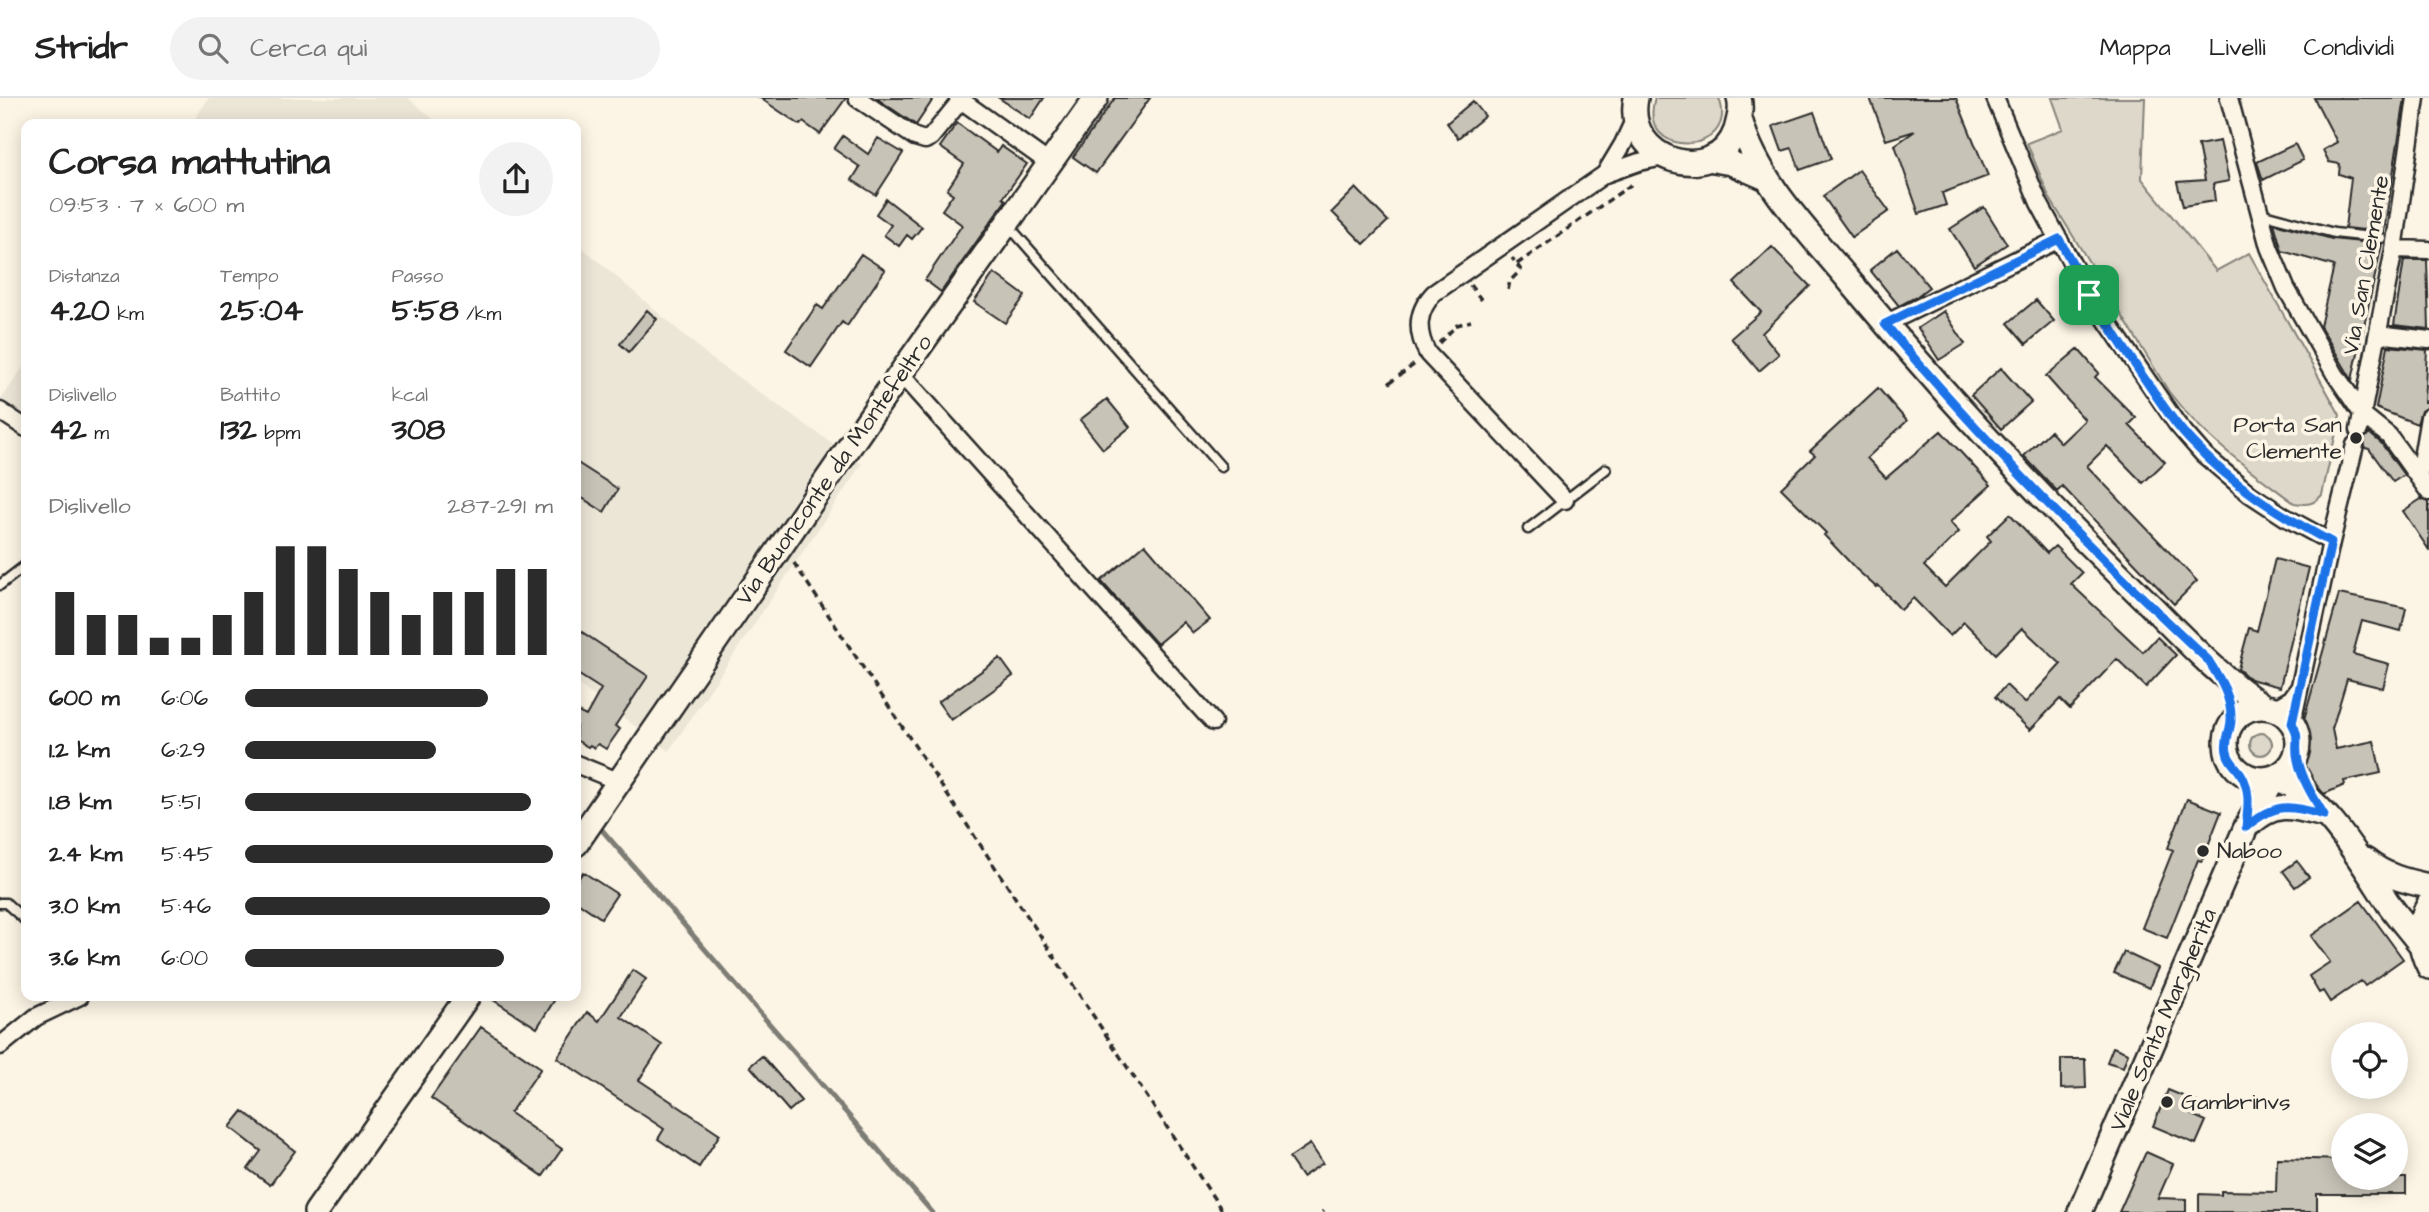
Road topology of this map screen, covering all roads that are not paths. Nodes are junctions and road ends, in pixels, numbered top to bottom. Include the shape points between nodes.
1 (858, 98) edge
2 (1096, 98) edge
3 (1995, 98) edge
4 (2229, 98) edge
5 (959, 99) edge
6 (2415, 103) edge
7 (1742, 105) edge
8 (1635, 108) edge
9 (1659, 158) junction
10 (1708, 159) junction
11 (1049, 163) junction
12 (1605, 174) junction
13 (1766, 177) junction
14 (2260, 213) junction
15 (1006, 223) junction
16 (2381, 238) dead end
17 (2059, 239) junction
18 (2394, 249) junction
19 (2429, 250) edge
20 (1885, 324) junction
21 (2378, 334) junction
22 (2429, 340) edge
23 (900, 373) junction
24 (0, 411) edge
25 (2429, 417) edge
26 (21, 425) edge
27 (2359, 430) junction
28 (1221, 467) dead end
29 (1606, 469) dead end
30 (2419, 476) junction
31 (2429, 492) edge
32 (1565, 500) junction
33 (1528, 529) dead end
34 (2331, 542) junction
35 (21, 569) edge
36 (0, 585) edge
37 (2208, 660) junction
38 (2301, 686) junction
39 (2269, 708) junction
40 (1213, 722) dead end
41 (2232, 723) junction
42 (2292, 723) junction
43 (2297, 757) junction
44 (581, 766) edge
45 (2241, 773) junction
46 (2274, 778) junction
47 (620, 782) junction
48 (2324, 815) junction
49 (2246, 827) junction
50 (581, 838) edge
51 (2354, 851) junction
52 (2429, 886) edge
53 (0, 903) edge
54 (2429, 904) edge
55 (21, 916) edge
56 (2425, 956) edge
57 (70, 1001) edge
58 (464, 1001) edge
59 (0, 1046) edge
60 (316, 1212) edge
61 (2080, 1212) edge

1 - 5 street via 925,140
2 - 11 main road, Via Buonconte da Montefeltro
3 - 17 street
4 - 14 street
5 - 11 street
6 - 18 street, Via San Clemente
7 - 10 main road via 1734,136
7 - 13 main road via 1748,144
8 - 9 main road via 1640,134
8 - 12 street via 1623,144
9 - 10 main road via 1678,162
9 - 12 street
10 - 13 main road
11 - 15 main road, Via Buonconte da Montefeltro
12 - 32 street via 1430,297 1421,313 1419,334 1428,355
13 - 20 main road
14 - 16 lane via 2334,233
14 - 27 street via 2281,278 2335,374
15 - 23 main road, Via Buonconte da Montefeltro
15 - 28 lane
17 - 20 street
17 - 34 street via 2102,317 2185,435 2250,494
18 - 19 street
18 - 21 street, Via San Clemente
20 - 37 main road via 2061,517
21 - 22 street
21 - 27 street, Via San Clemente
23 - 40 street
23 - 47 main road, Via Buonconte da Montefeltro
24 - 26 street
25 - 30 street
27 - 30 street via 2389,436
27 - 34 street, Via San Clemente
29 - 32 lane
30 - 31 street
32 - 33 lane
34 - 38 street, Via San Clemente
35 - 36 lane
37 - 39 main road
37 - 41 main road, Viale Santa Margherita via 2226,691
38 - 39 street via 2291,699
38 - 42 street
39 - 41 main road via 2248,710
39 - 42 main road
41 - 45 main road, Viale Santa Margherita via 2226,744
42 - 43 main road via 2298,737
43 - 46 main road, Viale Santa Margherita
43 - 48 main road
44 - 47 street
45 - 46 main road via 2263,780
45 - 49 main road, Viale Santa Margherita via 2248,797
46 - 48 main road via 2304,793
46 - 49 main road, Viale Santa Margherita
47 - 50 main road, Via Buonconte da Montefeltro
48 - 49 main road via 2295,807 2275,808
48 - 51 main road
49 - 61 main road, Viale Santa Margherita
51 - 52 main road via 2379,871
51 - 56 main road
53 - 55 lane
54 - 56 main road via 2420,926
57 - 59 street via 36,1017
58 - 60 main road

